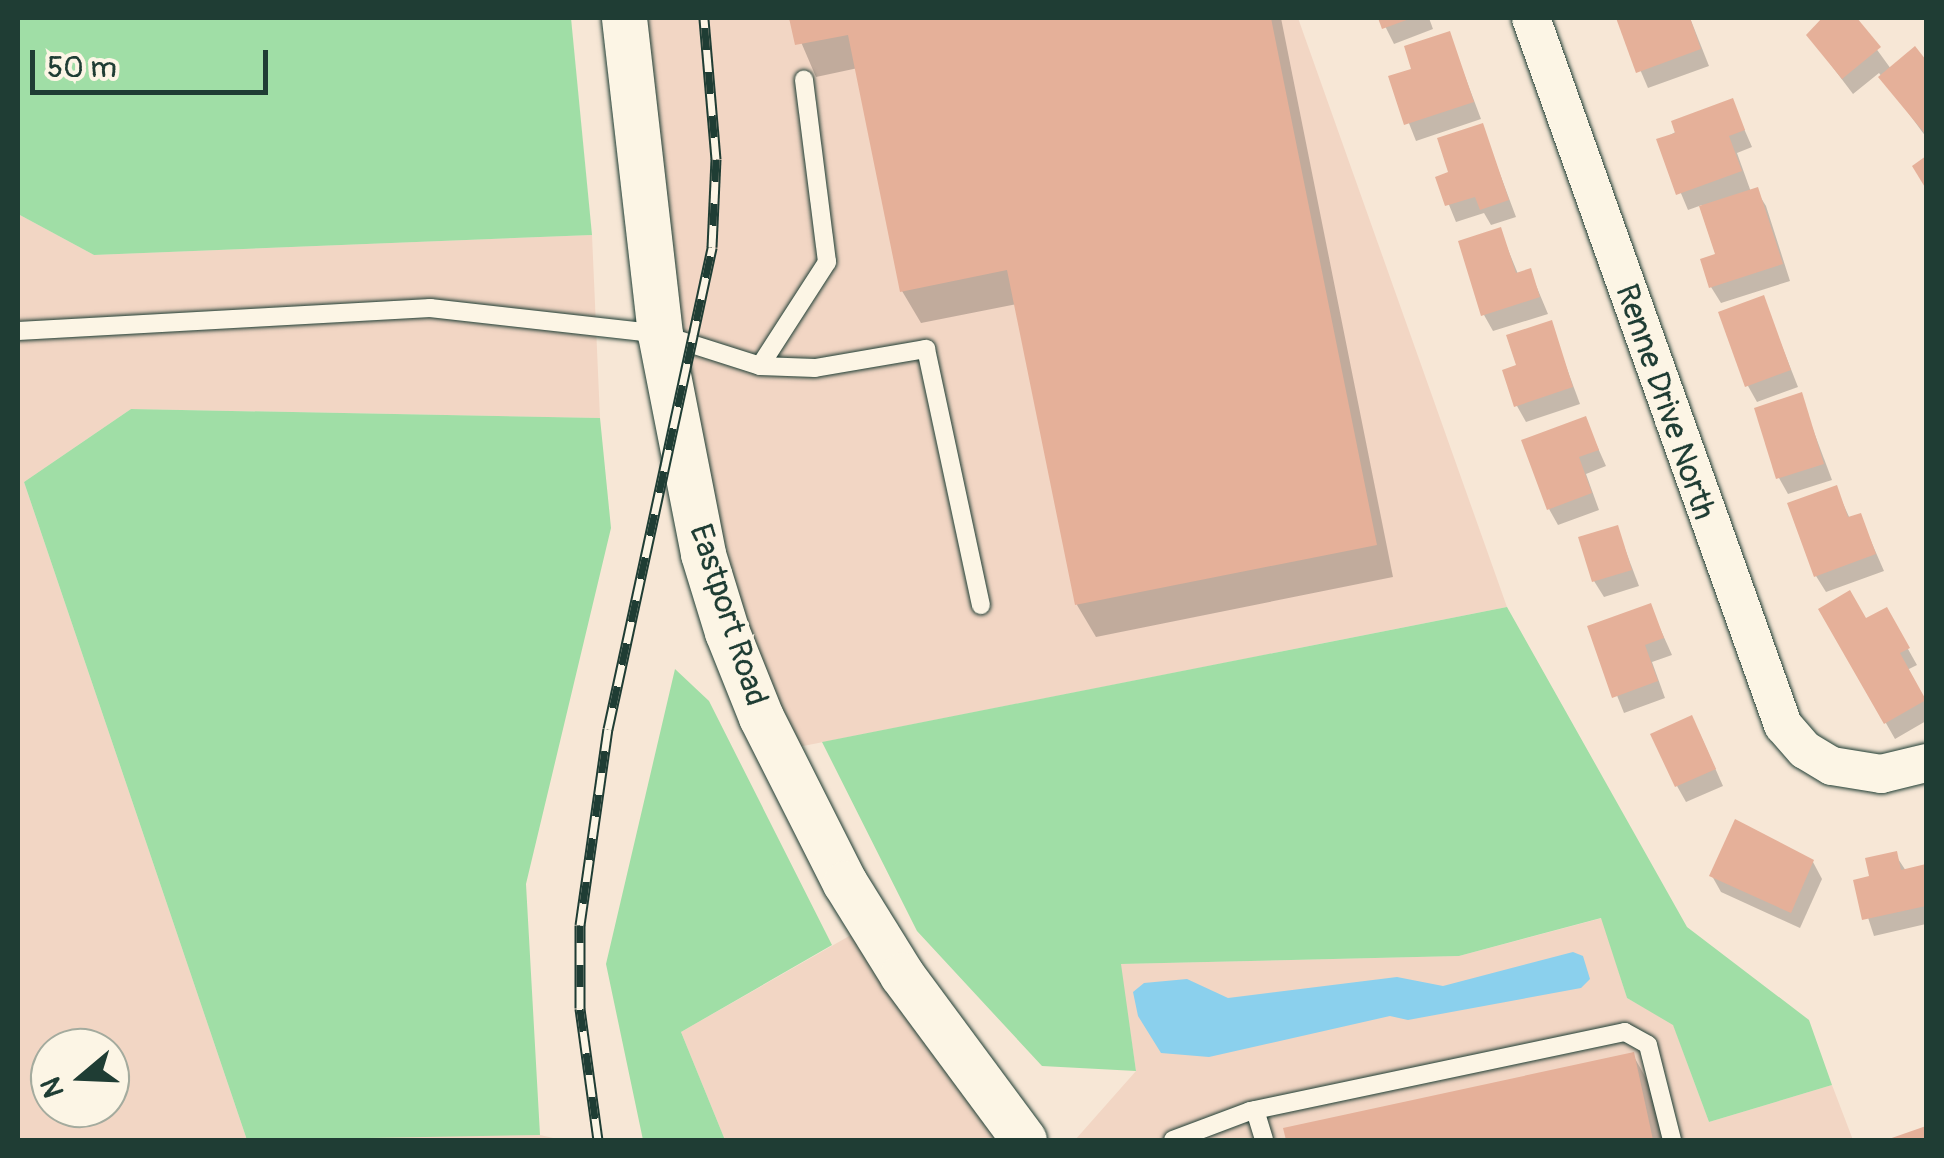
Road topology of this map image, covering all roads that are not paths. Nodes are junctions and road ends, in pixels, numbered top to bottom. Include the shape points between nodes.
1 (624, 18) edge
2 (1530, 18) edge
3 (804, 79) dead end
4 (18, 330) edge
5 (660, 334) junction
6 (760, 366) junction
7 (981, 605) dead end
8 (1926, 763) edge
9 (1254, 1110) junction
10 (1024, 1140) edge
11 (1172, 1140) edge
12 (1264, 1140) edge
13 (1672, 1140) edge

1 - 5 street, Eastport Road
2 - 8 street, Renne Drive North via 1766,690 1805,750 1832,766 1881,774
3 - 6 lane via 827,262
4 - 5 lane via 430,308
5 - 6 lane
5 - 10 street, Eastport Road via 702,554 761,717 845,883 902,975
6 - 7 lane via 815,368 926,349
9 - 11 lane
9 - 12 lane
9 - 13 lane via 1625,1032 1648,1045

